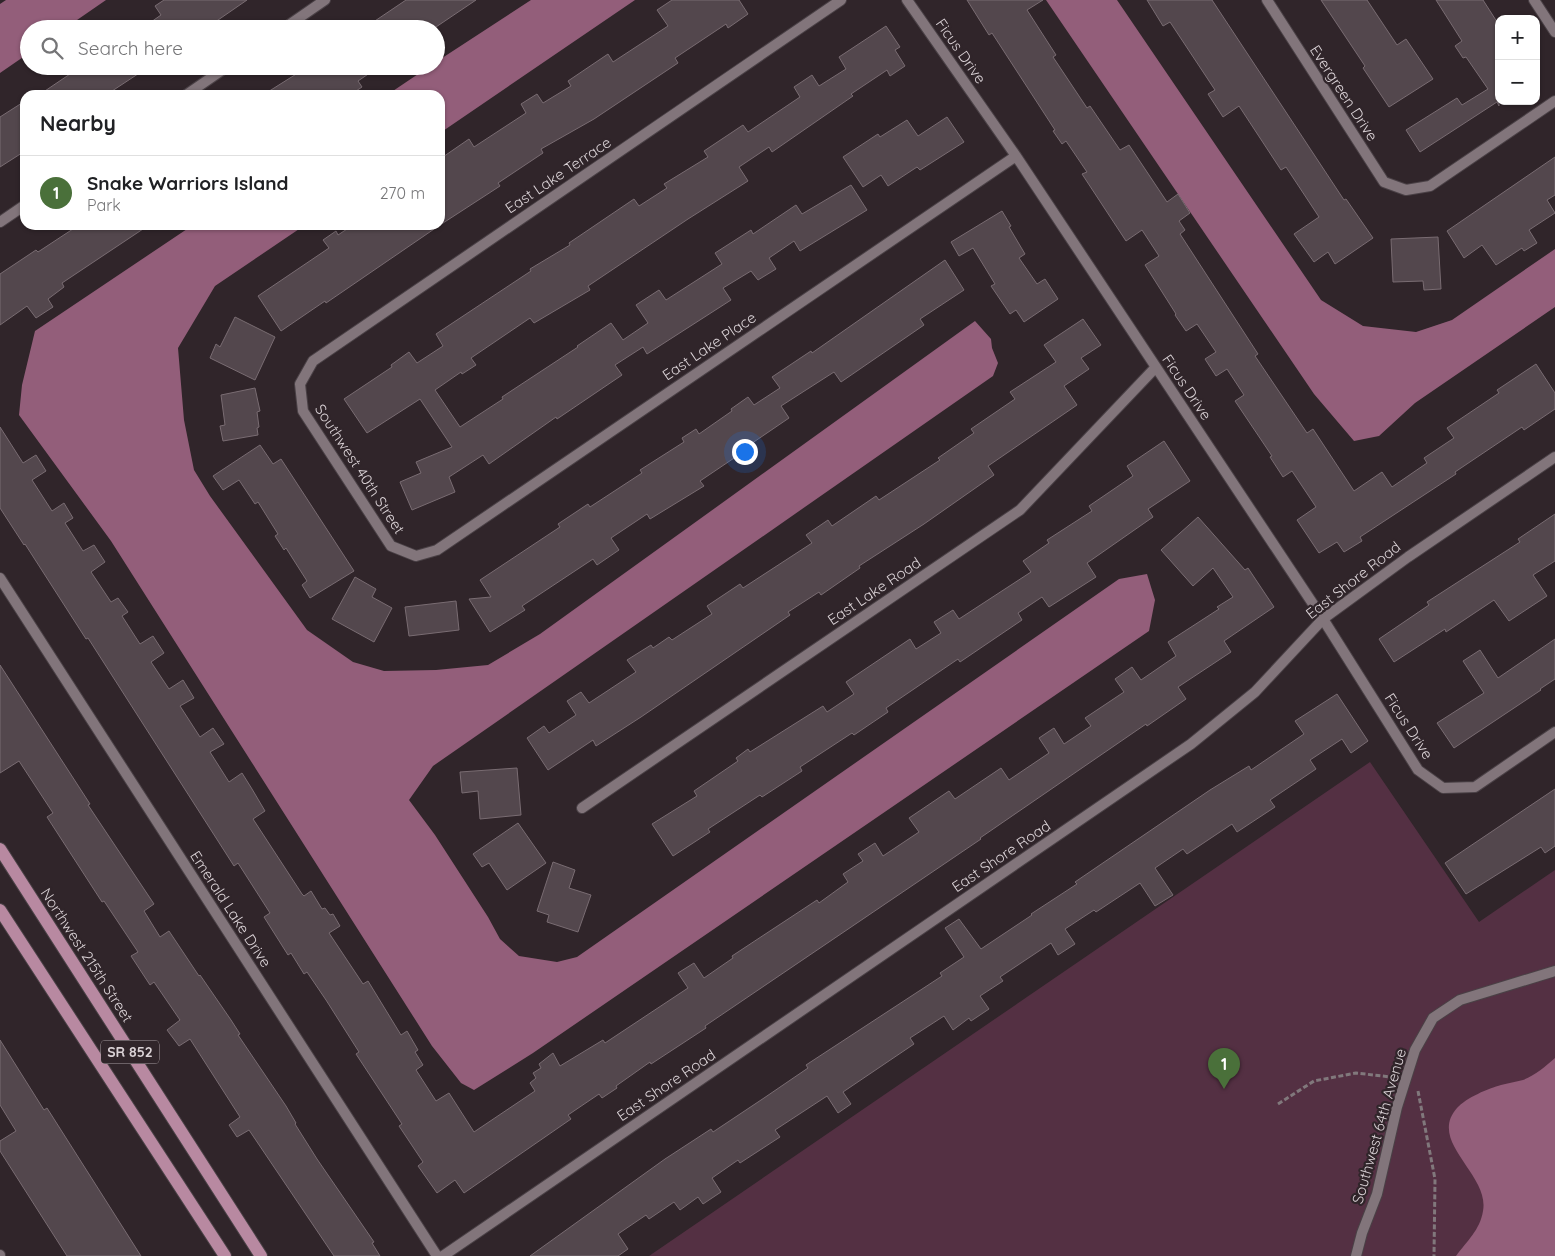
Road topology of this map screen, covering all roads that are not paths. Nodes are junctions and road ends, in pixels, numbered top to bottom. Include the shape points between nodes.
1 (325, 0) edge
2 (841, 0) edge
3 (907, 0) edge
4 (1267, 0) edge
5 (1534, 0) edge
6 (296, 20) edge
7 (1555, 32) edge
8 (215, 75) edge
9 (193, 90) edge
10 (1555, 101) edge
11 (1016, 156) junction
12 (20, 208) edge
13 (0, 222) edge
14 (1156, 367) junction
15 (300, 384) joint
16 (1555, 456) edge
17 (416, 556) joint
18 (0, 578) edge
19 (1324, 619) junction
20 (1555, 732) edge
21 (582, 808) dead end
22 (0, 849) edge
23 (0, 910) edge
24 (1555, 971) edge
25 (225, 1256) edge
26 (261, 1256) edge
27 (437, 1256) edge
28 (443, 1256) edge
29 (1356, 1256) edge

1 - 6 street
2 - 15 street, East Lake Terrace via 313,361
3 - 11 street, Ficus Drive
4 - 10 street, Evergreen Drive via 1384,182 1406,190 1430,186
5 - 7 street
8 - 9 street
11 - 14 street, Ficus Drive
11 - 17 street, East Lake Place via 437,550
12 - 13 street
14 - 19 street, Ficus Drive
14 - 21 street, East Lake Road via 1020,510
15 - 17 street, Southwest 40th Street via 303,411 391,546
16 - 19 street, East Shore Road
18 - 27 street, Emerald Lake Drive
19 - 20 street, Ficus Drive via 1418,770 1443,788 1475,786
19 - 28 street, East Shore Road via 1255,692 1191,744
22 - 26 main road, Northwest 215th Street / SR 852
23 - 25 main road, SR 852
24 - 29 street, Southwest 64th Avenue via 1460,1000 1433,1018 1415,1050 1397,1107 1377,1194

